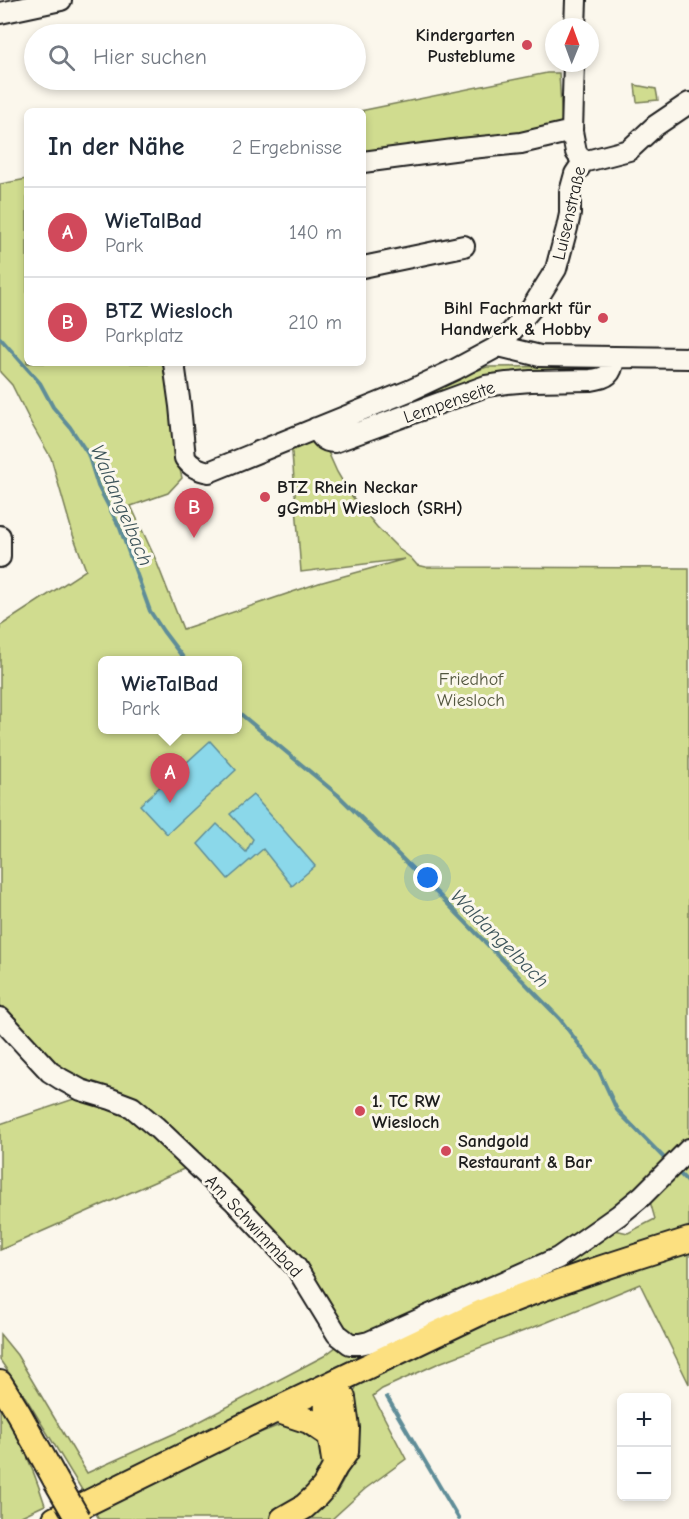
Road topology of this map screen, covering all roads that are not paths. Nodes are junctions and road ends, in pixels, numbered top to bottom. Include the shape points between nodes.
1 (61, 0) edge
2 (576, 0) edge
3 (0, 13) edge
4 (575, 18) edge
5 (574, 72) edge
6 (689, 103) edge
7 (572, 130) junction
8 (366, 162) edge
9 (583, 162) junction
10 (464, 246) dead end
11 (366, 266) edge
12 (499, 346) junction
13 (614, 358) junction
14 (689, 358) edge
15 (174, 366) edge
16 (316, 428) junction
17 (0, 536) edge
18 (0, 557) edge
19 (0, 1018) edge
20 (687, 1151) edge
21 (689, 1240) edge
22 (0, 1383) edge
23 (334, 1383) junction
24 (276, 1410) junction
25 (330, 1435) junction
26 (335, 1467) junction
27 (55, 1519) edge
28 (78, 1519) edge
29 (284, 1519) edge

1 - 3 street
2 - 4 street
5 - 7 street, Luisenstraße
6 - 9 street via 629,150
7 - 8 street via 521,143
7 - 9 street, Luisenstraße via 576,152
9 - 12 street, Luisenstraße via 570,192 570,214 556,269 531,309
10 - 11 street
12 - 13 street via 540,356
12 - 16 street, Lempenseite via 411,390
13 - 14 street
13 - 16 street, Lempenseite via 603,379 486,386 334,442 321,438
15 - 16 street, Lempenseite via 185,458 194,467 209,472
17 - 18 street
19 - 20 street, Am Schwimmbad via 61,1080 132,1107 156,1127 296,1267 337,1334 350,1344 369,1342 558,1258 619,1215
21 - 23 main road via 509,1301
22 - 28 main road, bridge
23 - 24 main road
23 - 25 main road via 326,1402
23 - 26 main road via 343,1398 347,1428 346,1452
24 - 25 main road via 309,1421
24 - 27 main road
25 - 26 main road
26 - 29 main road via 316,1496

